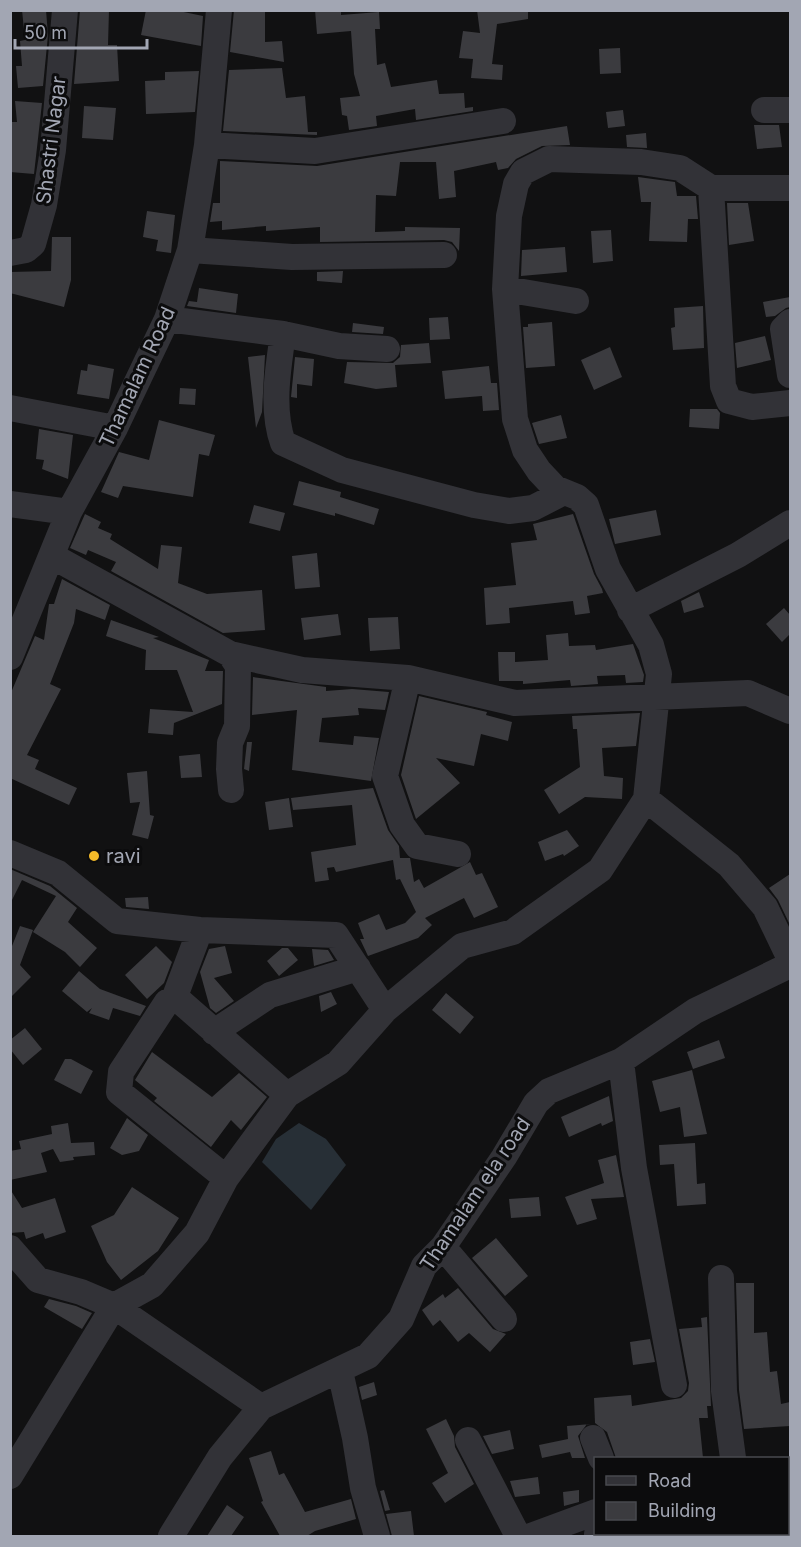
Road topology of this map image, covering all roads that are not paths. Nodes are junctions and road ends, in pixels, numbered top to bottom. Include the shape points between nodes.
1 (65, 10) edge
2 (219, 10) edge
3 (790, 110) edge
4 (764, 111) dead end
5 (503, 121) dead end
6 (207, 145) junction
7 (711, 188) junction
8 (790, 188) edge
9 (189, 250) junction
10 (10, 253) edge
11 (444, 255) dead end
12 (505, 289) junction
13 (576, 301) dead end
14 (167, 320) junction
15 (790, 322) edge
16 (283, 334) junction
17 (387, 349) dead end
18 (790, 375) edge
19 (790, 403) edge
20 (10, 408) edge
21 (115, 428) junction
22 (564, 492) junction
23 (10, 504) edge
24 (69, 512) junction
25 (790, 523) edge
26 (52, 556) junction
27 (630, 610) junction
28 (230, 654) junction
29 (10, 657) edge
30 (408, 678) junction
31 (658, 695) junction
32 (790, 711) edge
33 (231, 790) dead end
34 (646, 799) junction
35 (10, 853) edge
36 (458, 854) dead end
37 (200, 930) junction
38 (790, 959) edge
39 (790, 965) edge
40 (358, 968) junction
41 (174, 999) junction
42 (385, 1010) junction
43 (214, 1032) junction
44 (621, 1061) junction
45 (287, 1095) junction
46 (226, 1178) junction
47 (443, 1246) junction
48 (10, 1248) edge
49 (721, 1278) dead end
50 (114, 1306) junction
51 (504, 1319) dead end
52 (340, 1371) junction
53 (674, 1385) dead end
54 (261, 1407) junction
55 (468, 1440) dead end
56 (733, 1457) edge
57 (10, 1476) edge
58 (594, 1524) edge
59 (171, 1536) edge
60 (377, 1536) edge
61 (518, 1536) edge
62 (531, 1536) edge

1 - 10 street, Shastri Nagar via 53,150 44,205 33,244 26,250
2 - 6 street, Thamalam Road
3 - 4 street
5 - 6 street via 315,151
6 - 9 street, Thamalam Road
7 - 8 street
7 - 12 street via 680,168 662,165 549,159 538,163 523,172 516,184 509,216
7 - 19 street via 723,386 729,401 743,406
9 - 11 street via 292,257
9 - 14 street, Thamalam Road
12 - 13 street
12 - 22 street via 515,419 525,450 539,471
14 - 16 street
14 - 21 street, Thamalam Road
15 - 18 street via 783,329
16 - 17 street via 339,346
16 - 22 street via 277,375 278,430 283,443 342,470 474,505 509,511 533,508
20 - 21 street
21 - 24 street, Thamalam Road
22 - 27 street via 586,505 608,569
23 - 24 street
24 - 26 street, Thamalam Road
25 - 27 street via 738,555
26 - 28 street
26 - 29 street, Thamalam Road
27 - 31 street via 651,645 659,674
28 - 30 street via 302,670
28 - 33 street via 238,666 237,726 230,743
30 - 31 street via 515,703
30 - 36 street via 385,776 402,825 417,846
31 - 32 street via 748,693
31 - 34 street
34 - 38 street via 729,865 765,907
34 - 42 street via 600,870 513,932 462,946
35 - 37 street via 58,873 117,921
37 - 40 street via 336,934
37 - 41 street
39 - 44 street, Thamalam ela road via 695,1011
40 - 42 street
40 - 43 street via 270,995
41 - 43 street
41 - 46 street via 167,1002 121,1072 119,1092
42 - 45 street via 338,1063
43 - 45 street
44 - 47 street, Thamalam ela road via 549,1090 536,1103
44 - 53 street via 634,1168
45 - 46 street
46 - 50 street via 197,1233 152,1285
47 - 51 street
47 - 52 street, Thamalam ela road via 424,1266 401,1319 368,1356
48 - 50 street via 38,1280
49 - 56 street via 724,1391
50 - 54 street
50 - 57 street
52 - 54 street, Thamalam ela road
52 - 60 street via 363,1488
54 - 59 street, Thamalam ela road via 220,1457
55 - 61 street
58 - 62 street

